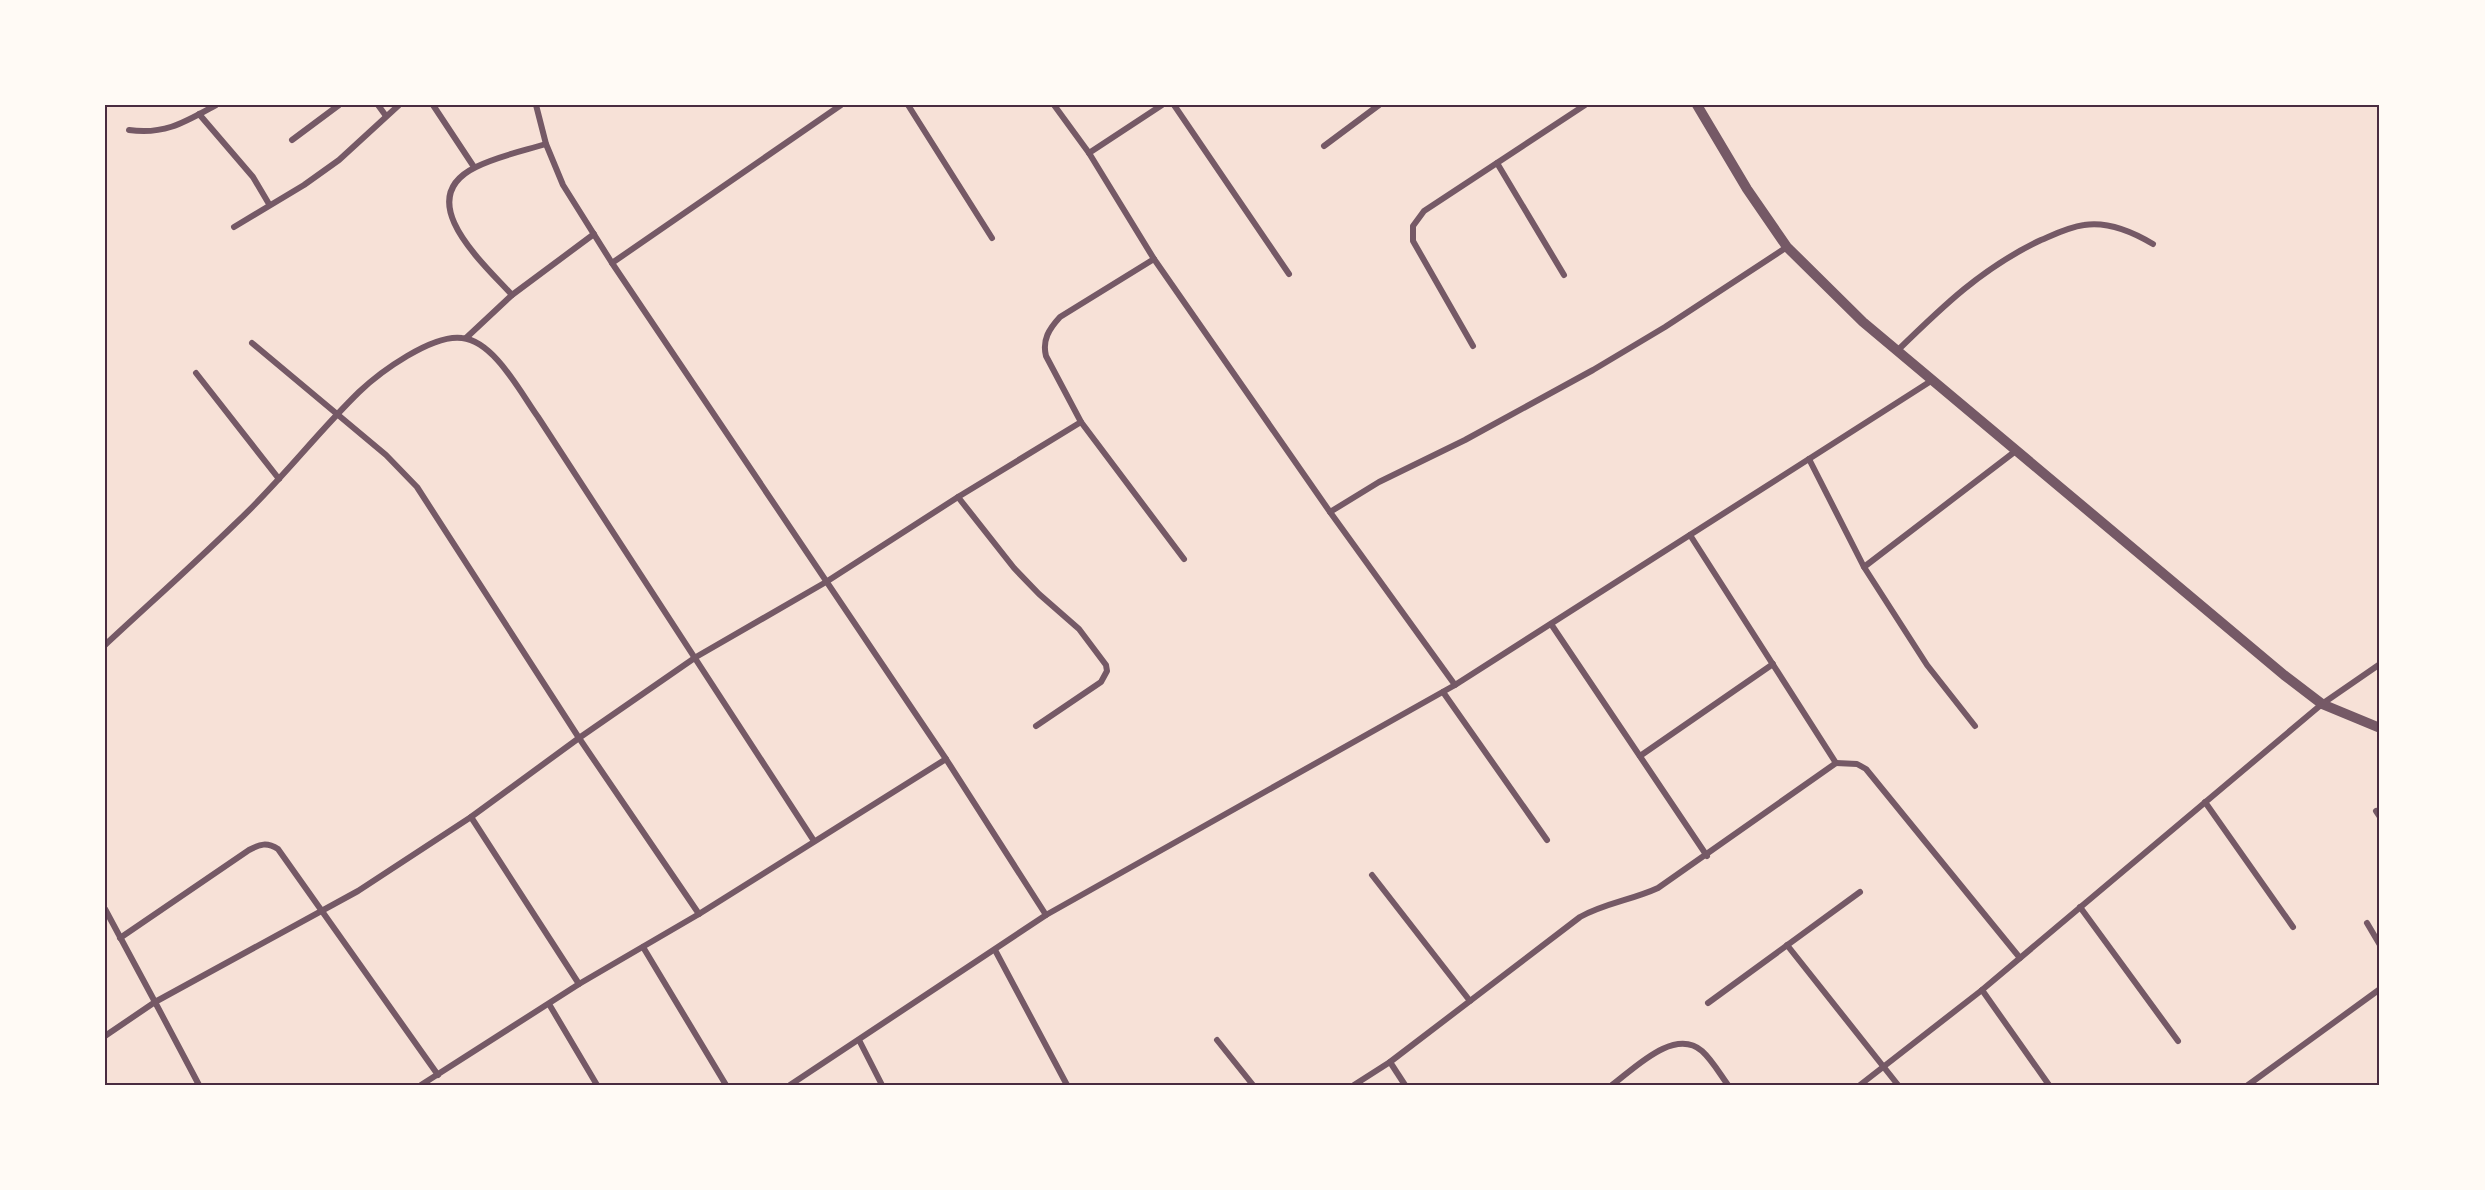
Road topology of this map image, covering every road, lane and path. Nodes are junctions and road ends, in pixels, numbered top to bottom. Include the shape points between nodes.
1 (216, 105) edge
2 (339, 105) edge
3 (378, 105) edge
4 (399, 105) edge
5 (433, 105) edge
6 (536, 105) edge
7 (841, 105) edge
8 (908, 105) edge
9 (1054, 105) edge
10 (1162, 105) edge
11 (1174, 105) edge
12 (1379, 105) edge
13 (1585, 105) edge
14 (1697, 105) edge
15 (199, 114) junction
16 (387, 116) junction
17 (129, 130) dead end
18 (292, 140) dead end
19 (546, 144) junction
20 (1324, 146) dead end
21 (1089, 153) junction
22 (1497, 163) junction
23 (474, 168) junction
24 (269, 204) junction
25 (234, 227) dead end
26 (594, 234) junction
27 (992, 238) dead end
28 (2153, 244) dead end
29 (1787, 247) junction
30 (1154, 259) junction
31 (612, 263) junction
32 (1288, 274) dead end
33 (1564, 275) dead end
34 (512, 295) junction
35 (466, 338) junction
36 (252, 343) dead end
37 (1473, 346) dead end
38 (1897, 351) junction
39 (196, 373) dead end
40 (1931, 381) junction
41 (338, 415) junction
42 (1081, 422) junction
43 (2017, 450) junction
44 (1809, 459) junction
45 (279, 479) junction
46 (958, 497) junction
47 (1330, 512) junction
48 (1690, 535) junction
49 (1184, 559) dead end
50 (1864, 567) junction
51 (826, 582) junction
52 (1551, 624) junction
53 (105, 645) edge
54 (696, 657) junction
55 (1773, 664) junction
56 (2380, 664) edge
57 (1455, 685) junction
58 (1443, 692) junction
59 (2322, 704) junction
60 (1036, 726) dead end
61 (1975, 726) dead end
62 (2380, 729) edge
63 (579, 738) junction
64 (1640, 756) junction
65 (946, 759) junction
66 (1836, 763) junction
67 (2205, 802) junction
68 (471, 817) junction
69 (1547, 840) dead end
70 (814, 841) junction
71 (1707, 856) junction
72 (1372, 875) dead end
73 (1860, 892) dead end
74 (2080, 907) junction
75 (105, 909) edge
76 (323, 910) junction
77 (699, 914) junction
78 (1046, 915) junction
79 (2367, 923) dead end
80 (2293, 927) dead end
81 (120, 938) junction
82 (1787, 945) junction
83 (2380, 945) edge
84 (643, 947) junction
85 (995, 950) junction
86 (2020, 958) junction
87 (579, 984) junction
88 (2380, 989) edge
89 (1982, 990) junction
90 (1470, 1001) junction
91 (155, 1002) junction
92 (1708, 1003) dead end
93 (549, 1004) junction
94 (105, 1036) edge
95 (859, 1040) junction
96 (1217, 1040) dead end
97 (2178, 1041) dead end
98 (1390, 1062) junction
99 (1884, 1066) junction
100 (438, 1075) junction
101 (199, 1085) edge
102 (421, 1085) edge
103 (597, 1085) edge
104 (726, 1085) edge
105 (790, 1085) edge
106 (882, 1085) edge
107 (1067, 1085) edge
108 (1253, 1085) edge
109 (1354, 1085) edge
110 (1406, 1085) edge
111 (1612, 1085) edge
112 (1728, 1085) edge
113 (1860, 1085) edge
114 (1898, 1085) edge
115 (2049, 1085) edge
116 (2248, 1085) edge

1 - 15 street
2 - 18 street
3 - 16 street
4 - 16 street
5 - 23 street
6 - 19 street
7 - 31 street
8 - 27 street
9 - 21 street
10 - 21 street
11 - 32 street
12 - 20 street
13 - 22 street
14 - 29 street
15 - 17 street via 155,132
15 - 24 street via 253,177
16 - 24 street via 339,160
19 - 23 street
19 - 26 street via 563,186
21 - 30 street
22 - 33 street
22 - 37 street via 1424,211 1413,226 1413,241
23 - 34 street via 449,190 447,201 454,225
24 - 25 street
26 - 31 street
26 - 34 street
28 - 38 street via 2114,226 2086,225 2060,232 1984,273 1950,299
29 - 38 street
29 - 47 street via 1603,364 1379,482
30 - 42 street via 1060,317 1050,328 1044,346 1046,356
30 - 47 street
31 - 51 street
34 - 35 street
35 - 41 street via 449,338 424,347 386,370
35 - 54 street via 482,344 492,354 532,408
36 - 41 street
38 - 40 street
39 - 45 street
40 - 43 street
40 - 44 street
41 - 45 street
41 - 63 street via 417,487
42 - 46 street
42 - 49 street
43 - 50 street
43 - 59 street
44 - 48 street
44 - 50 street
45 - 53 street
46 - 51 street
46 - 60 street via 1014,568 1079,630 1106,665 1101,682
47 - 57 street
48 - 52 street
48 - 55 street
50 - 61 street via 1927,665
51 - 54 street
51 - 65 street
52 - 57 street
52 - 64 street
54 - 63 street
54 - 70 street
55 - 64 street
55 - 66 street
56 - 59 street
57 - 58 street
58 - 69 street
58 - 78 street
59 - 62 street
59 - 67 street
63 - 68 street
63 - 77 street
64 - 71 street
65 - 70 street
65 - 78 street
66 - 71 street
66 - 86 street via 1857,764 1866,769
67 - 74 street
67 - 80 street
68 - 76 street
68 - 87 street
70 - 77 street
71 - 90 street via 1658,888 1580,917
72 - 90 street
73 - 82 street
74 - 86 street
74 - 97 street
75 - 81 street
76 - 81 street via 278,849 262,843
76 - 91 street
76 - 100 street
77 - 84 street
78 - 85 street
79 - 83 street
81 - 91 street
82 - 92 street
82 - 99 street
84 - 87 street
84 - 104 street
85 - 95 street
85 - 107 street
86 - 89 street
87 - 93 street
88 - 116 street
89 - 99 street
89 - 115 street
90 - 98 street
91 - 94 street
91 - 101 street
93 - 100 street
93 - 103 street
95 - 105 street
95 - 106 street
96 - 108 street
98 - 109 street
98 - 110 street
99 - 113 street
99 - 114 street
100 - 102 street
111 - 112 street via 1677,1042 1702,1052

